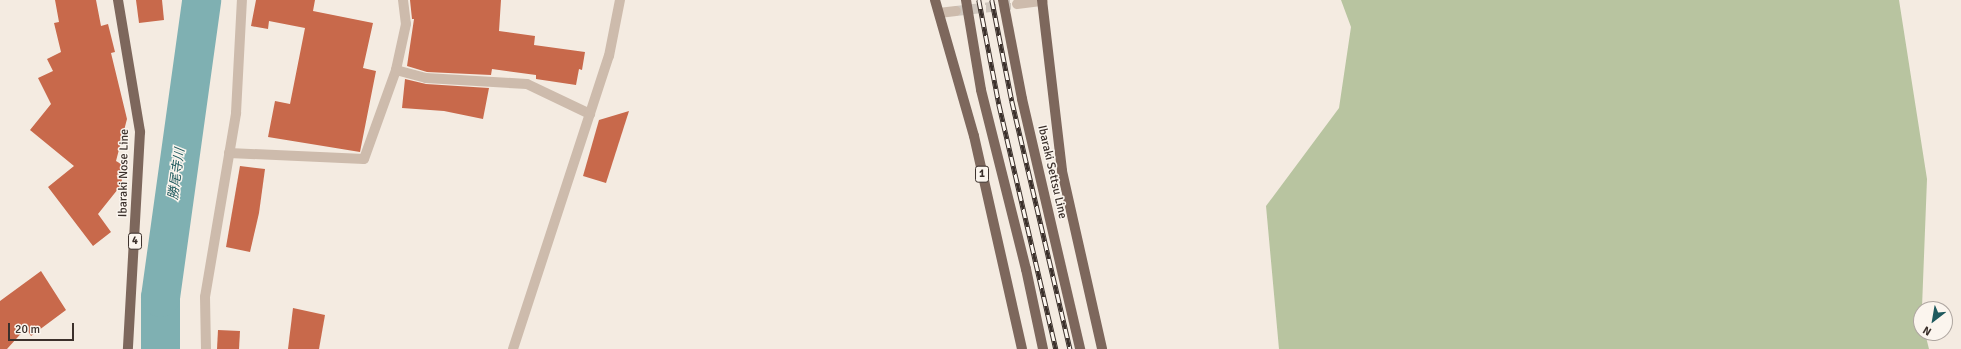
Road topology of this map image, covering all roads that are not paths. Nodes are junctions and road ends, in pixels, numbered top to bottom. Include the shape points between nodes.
1 (118, 0) edge
2 (242, 0) edge
3 (402, 0) edge
4 (620, 0) edge
5 (935, 0) edge
6 (966, 0) edge
7 (1003, 0) edge
8 (1043, 0) edge
9 (1017, 4) dead end
10 (956, 11) tunnel mouth
11 (939, 13) junction
12 (396, 70) junction
13 (590, 114) junction
14 (229, 153) junction
15 (128, 349) edge
16 (206, 349) edge
17 (513, 349) edge
18 (1022, 349) edge
19 (1042, 349) edge
20 (1080, 349) edge
21 (1102, 349) edge

1 - 15 main road, Ibaraki Nose Line / 4 via 140,132
2 - 14 street via 236,113
3 - 12 street via 406,24
4 - 13 street via 609,56
5 - 11 main road, 1
6 - 19 main road, 1 via 981,90 1026,269
7 - 20 main road, Ibaraki Settsu Line via 1022,99
8 - 9 street
8 - 21 main road via 1062,171
10 - 11 street
11 - 18 main road, 1 via 974,136
12 - 13 street via 426,78 527,84
12 - 14 street via 364,159
13 - 17 street
14 - 16 street via 205,297

